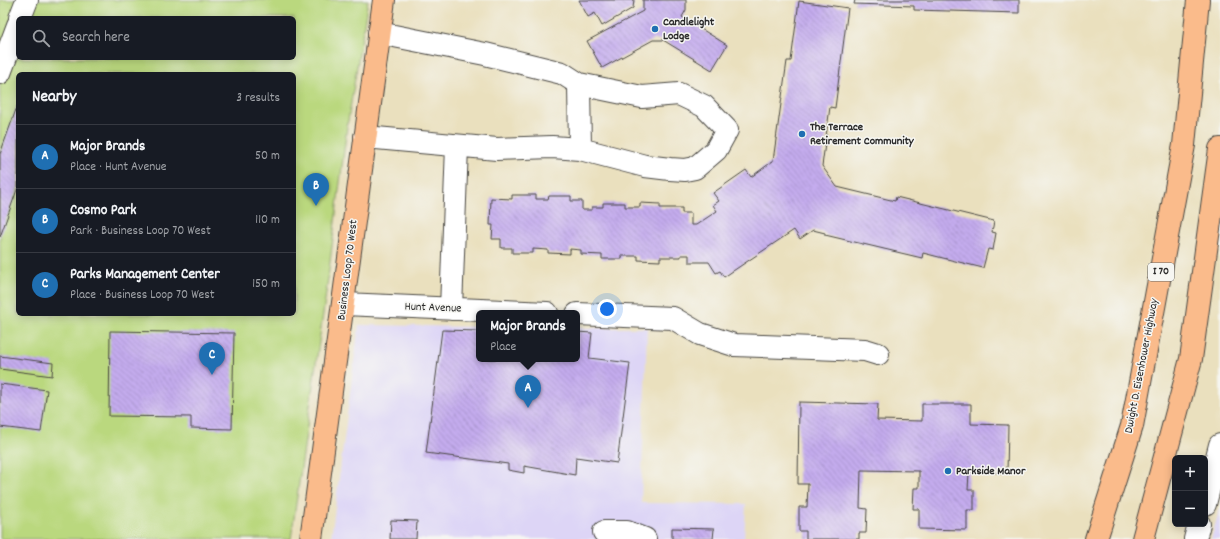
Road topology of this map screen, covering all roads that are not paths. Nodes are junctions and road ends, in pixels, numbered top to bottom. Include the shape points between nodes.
1 (27, 0) edge
2 (384, 0) edge
3 (1198, 0) edge
4 (21, 16) edge
5 (16, 30) edge
6 (379, 33) junction
7 (0, 73) edge
8 (580, 84) junction
9 (365, 137) junction
10 (457, 146) junction
11 (580, 149) junction
12 (1220, 149) edge
13 (344, 304) junction
14 (451, 309) junction
15 (476, 310) edge
16 (580, 314) edge
17 (878, 354) dead end
18 (1220, 445) edge
19 (1208, 492) edge
20 (1198, 527) edge
21 (604, 532) dead end
22 (312, 539) edge
23 (645, 539) edge
24 (1096, 539) edge
25 (1143, 539) edge
26 (1194, 539) edge

1 - 4 street
2 - 6 main road, Business Loop 70 West
3 - 24 main road, Dwight D. Eisenhower Highway / I 70 via 1184,145 1132,426
5 - 7 street
6 - 8 street via 485,54 562,74
6 - 9 main road, Business Loop 70 West
8 - 11 street
8 - 11 street via 642,97 680,94 704,106 727,130 716,150 695,168 685,170 645,166
9 - 10 street
9 - 13 main road, Business Loop 70 West
10 - 11 street via 497,150 552,147
10 - 14 street
12 - 25 main road via 1191,359
13 - 14 street, Hunt Avenue
13 - 22 main road, Business Loop 70 West
14 - 15 street, Hunt Avenue
16 - 17 street via 673,318 700,334 734,344 865,350
18 - 19 street
20 - 26 street
21 - 23 street via 627,532

